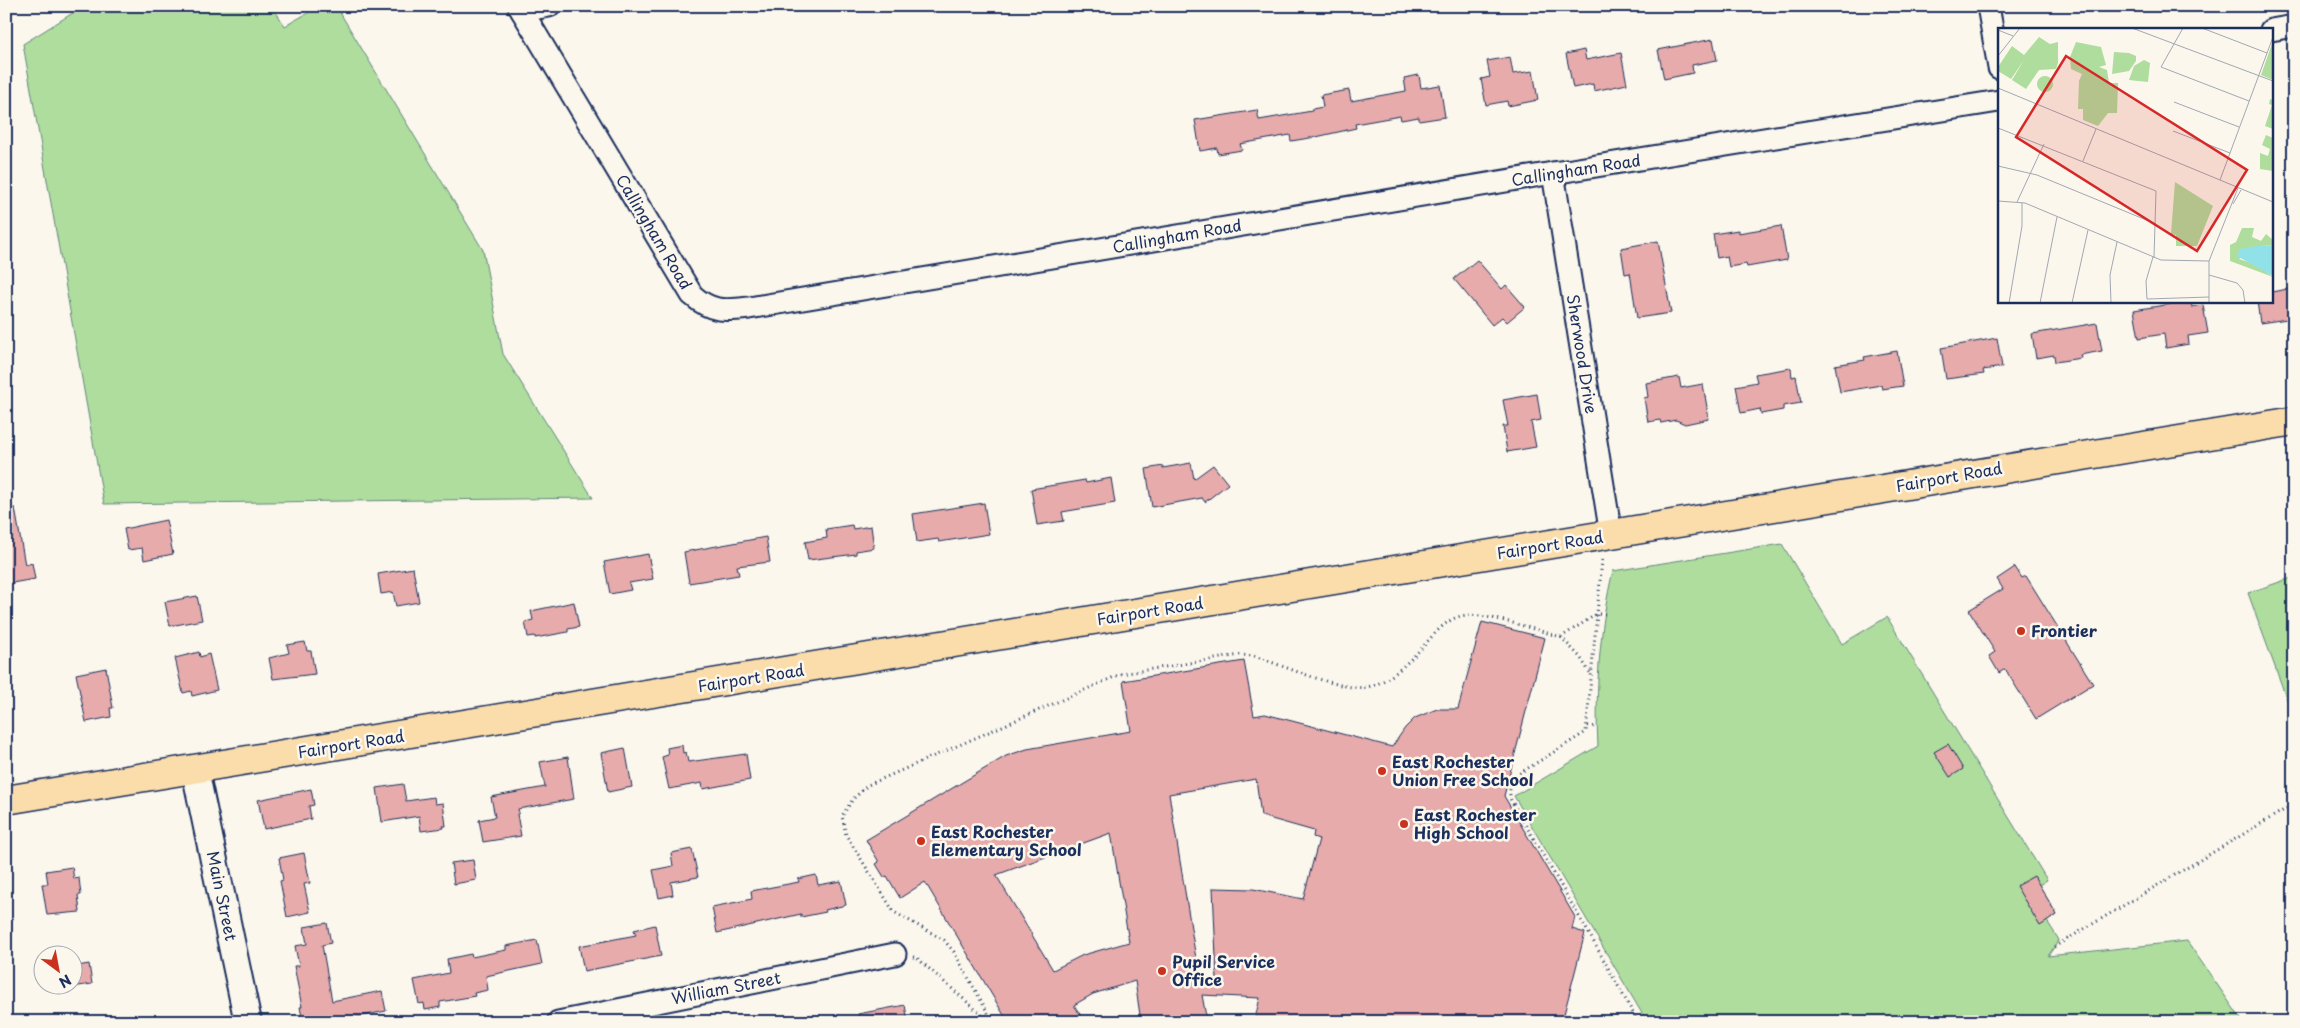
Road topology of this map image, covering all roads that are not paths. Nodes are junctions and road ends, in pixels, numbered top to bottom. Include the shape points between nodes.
1 (549, 6) edge
2 (1988, 6) edge
3 (520, 9) edge
4 (2294, 26) edge
5 (2272, 30) edge
6 (1998, 62) edge
7 (1998, 101) edge
8 (1553, 173) junction
9 (2294, 421) edge
10 (1611, 535) junction
11 (195, 770) junction
12 (6, 800) edge
13 (895, 954) road end
14 (248, 1022) edge
15 (558, 1022) edge

1 - 3 street
2 - 6 street
3 - 8 street, Callingham Road via 692,295 702,305 715,310 749,308
4 - 5 street
7 - 8 street, Callingham Road
8 - 10 street, Sherwood Drive
9 - 10 main road, Fairport Road
10 - 11 main road, Fairport Road
11 - 12 main road, Fairport Road
11 - 14 street, Main Street
13 - 15 street, William Street

